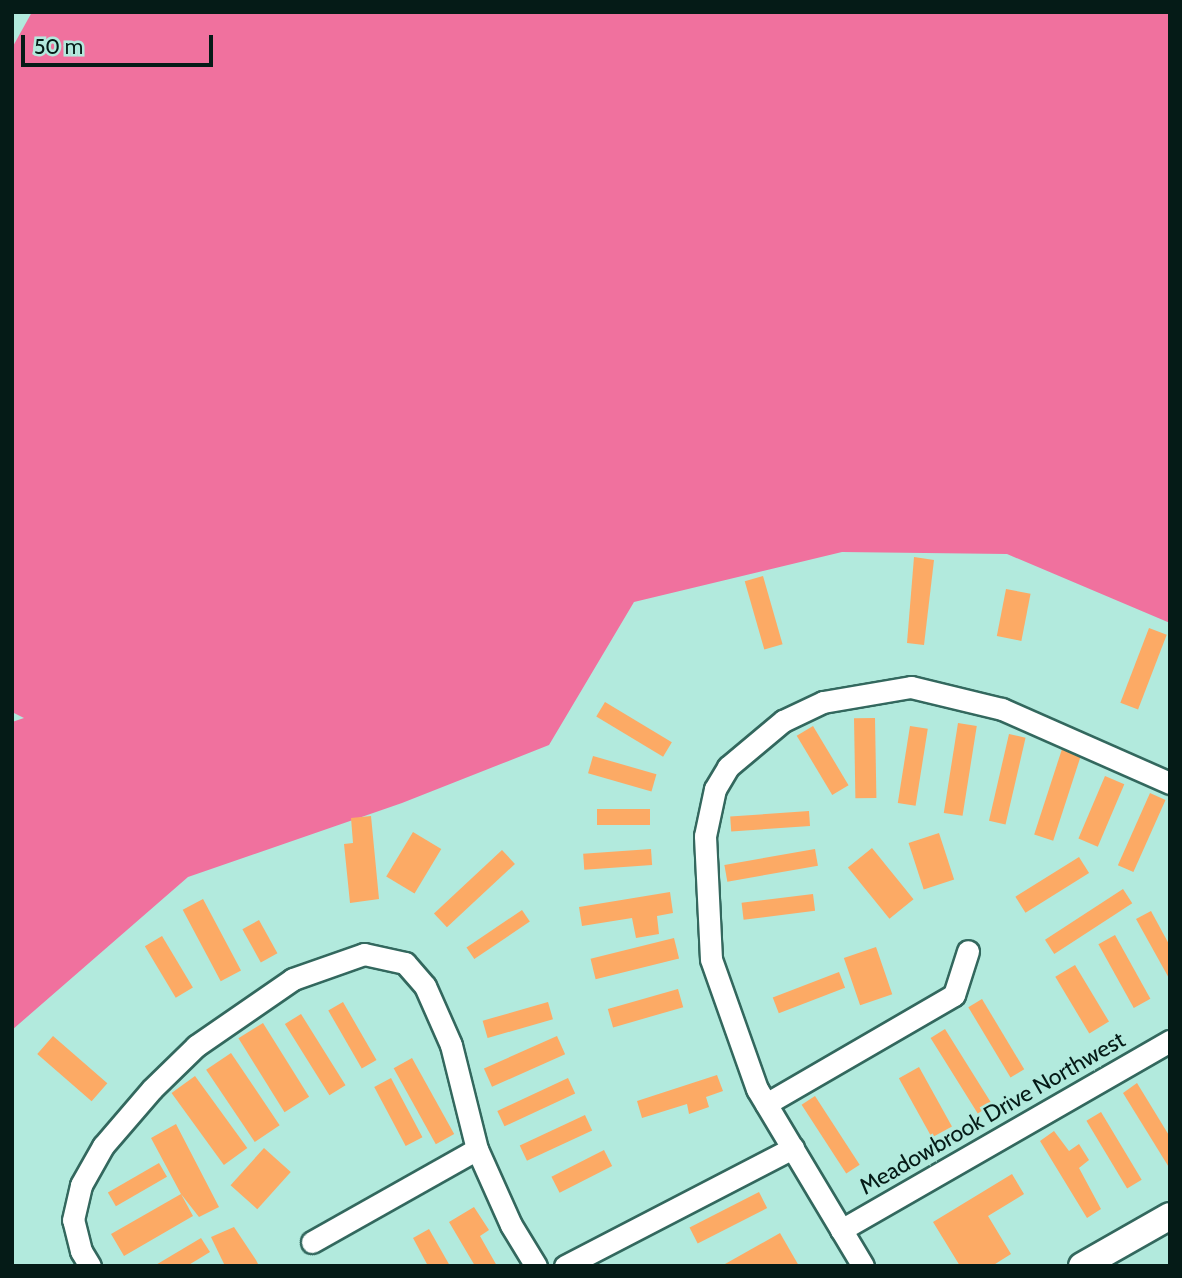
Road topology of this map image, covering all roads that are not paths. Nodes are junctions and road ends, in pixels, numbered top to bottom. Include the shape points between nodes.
1 (1170, 783) edge
2 (968, 951) dead end
3 (1170, 1041) edge
4 (766, 1104) junction
5 (793, 1148) junction
6 (477, 1149) junction
7 (1170, 1216) edge
8 (841, 1230) junction
9 (312, 1242) dead end
10 (90, 1266) edge
11 (536, 1266) edge
12 (565, 1266) edge
13 (863, 1266) edge
14 (1082, 1266) edge

1 - 4 street via 1002,709 911,687 824,702 783,721 747,747 715,789 705,836 704,879 711,959 725,1007
2 - 4 street via 954,995
3 - 8 street, Meadowbrook Drive Northwest
4 - 5 street
5 - 8 street
5 - 12 street
6 - 9 street
6 - 10 street via 451,1045 416,974 390,957 364,954 339,961 293,979 196,1046 103,1146 81,1185 73,1220
6 - 11 street via 511,1225
7 - 14 street
8 - 13 street

